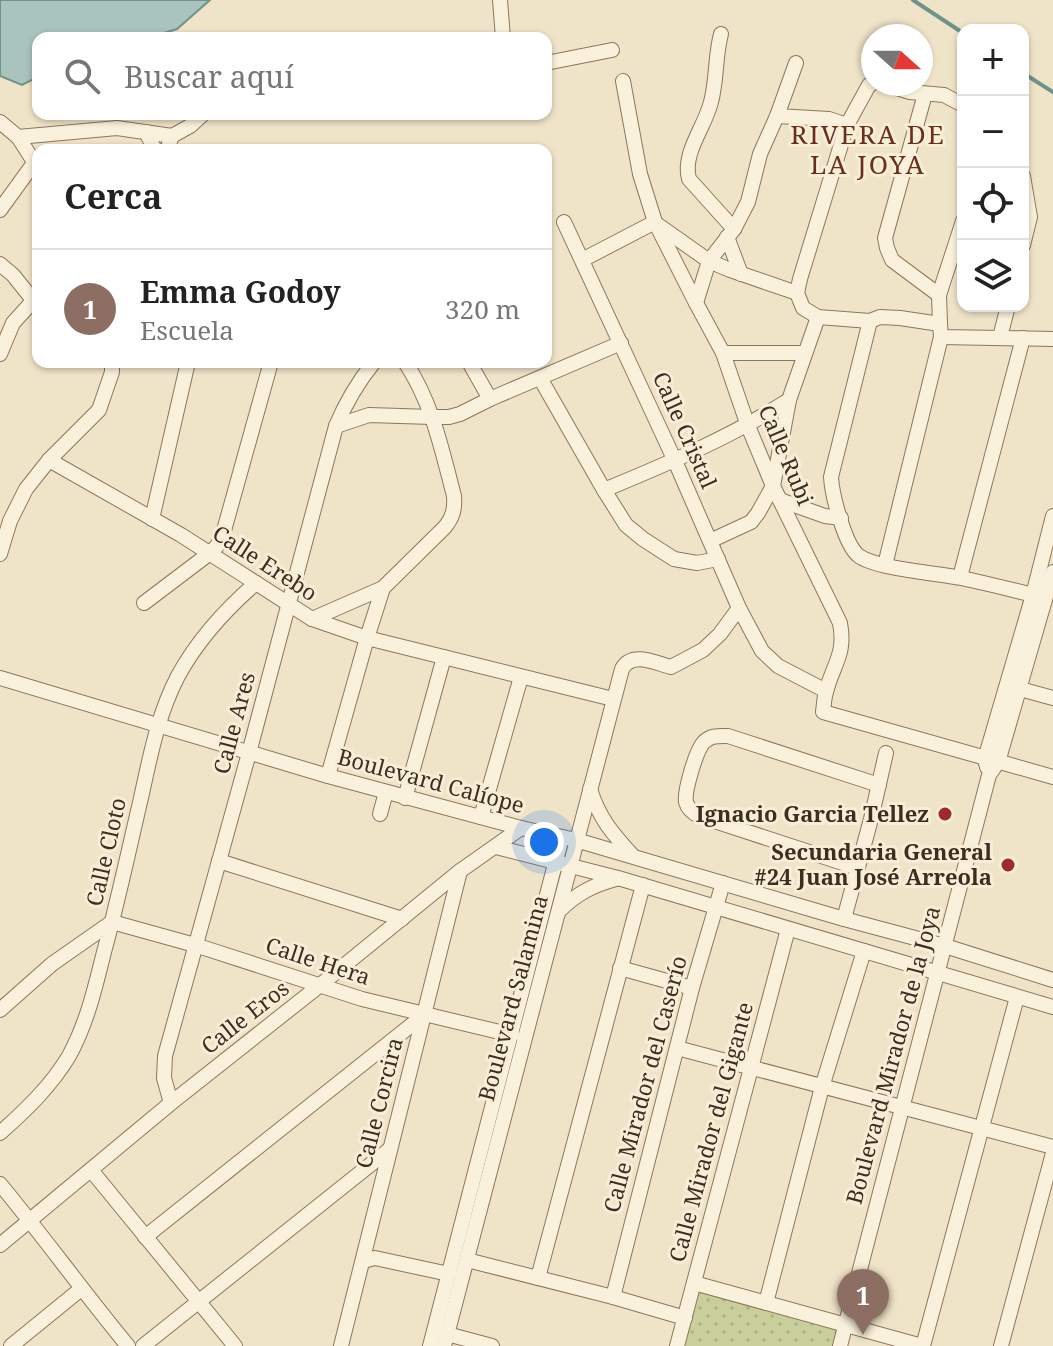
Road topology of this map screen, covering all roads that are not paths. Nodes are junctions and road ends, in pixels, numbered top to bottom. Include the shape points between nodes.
1 (500, 0) edge
2 (503, 32) edge
3 (721, 34) dead end
4 (612, 50) dead end
5 (552, 62) edge
6 (796, 63) dead end
7 (623, 81) dead end
8 (933, 94) edge
9 (863, 96) edge
10 (924, 96) edge
11 (957, 102) edge
12 (777, 116) junction
13 (196, 120) edge
14 (0, 122) edge
15 (847, 125) junction
16 (146, 132) junction
17 (18, 137) junction
18 (170, 143) edge
19 (152, 144) edge
20 (32, 159) edge
21 (32, 170) edge
22 (0, 210) edge
23 (564, 222) dead end
24 (655, 222) junction
25 (731, 233) junction
26 (957, 240) edge
27 (582, 260) junction
28 (709, 261) junction
29 (0, 264) edge
30 (741, 274) junction
31 (797, 293) junction
32 (939, 295) junction
33 (32, 296) edge
34 (696, 303) junction
35 (32, 304) edge
36 (1006, 312) edge
37 (818, 317) junction
38 (870, 321) junction
39 (13, 323) junction
40 (941, 331) junction
41 (0, 332) edge
42 (1000, 337) junction
43 (1023, 338) junction
44 (1053, 339) edge
45 (621, 343) junction
46 (723, 353) junction
47 (805, 353) junction
48 (0, 354) edge
49 (112, 368) edge
50 (187, 368) edge
51 (269, 368) edge
52 (369, 368) edge
53 (408, 368) edge
54 (472, 368) edge
55 (540, 378) junction
56 (490, 399) junction
57 (789, 400) junction
58 (432, 417) junction
59 (336, 426) junction
60 (748, 426) junction
61 (49, 460) junction
62 (675, 461) junction
63 (773, 486) junction
64 (604, 490) junction
65 (783, 506) junction
66 (758, 513) junction
67 (1053, 516) edge
68 (841, 518) junction
69 (152, 519) junction
70 (710, 541) junction
71 (210, 553) junction
72 (0, 554) edge
73 (718, 559) junction
74 (885, 565) junction
75 (1053, 572) edge
76 (960, 577) junction
77 (256, 583) junction
78 (383, 588) junction
79 (1033, 595) junction
80 (144, 603) dead end
81 (288, 603) junction
82 (739, 608) junction
83 (1047, 618) edge
84 (312, 619) junction
85 (367, 638) junction
86 (444, 657) junction
87 (521, 677) junction
88 (0, 678) edge
89 (1020, 689) junction
90 (826, 691) junction
91 (1053, 698) edge
92 (613, 699) junction
93 (158, 726) junction
94 (249, 753) junction
95 (886, 753) dead end
96 (991, 761) junction
97 (328, 776) junction
98 (1053, 777) edge
99 (879, 785) junction
100 (590, 789) junction
101 (386, 792) junction
102 (405, 798) junction
103 (380, 814) dead end
104 (481, 817) junction
105 (521, 828) junction
106 (569, 838) junction
107 (496, 847) junction
108 (632, 856) junction
109 (219, 861) junction
110 (563, 865) junction
111 (858, 868) junction
112 (460, 871) junction
113 (618, 878) junction
114 (723, 883) junction
115 (643, 885) junction
116 (716, 907) junction
117 (558, 911) junction
118 (402, 919) junction
119 (844, 919) junction
120 (112, 922) junction
121 (788, 929) junction
122 (195, 945) junction
123 (945, 946) junction
124 (864, 951) junction
125 (620, 968) junction
126 (938, 974) junction
127 (1053, 980) edge
128 (319, 986) junction
129 (692, 988) junction
130 (1017, 997) junction
131 (1053, 1007) edge
132 (1, 1008) edge
133 (425, 1015) junction
134 (512, 1035) junction
135 (677, 1048) junction
136 (751, 1068) junction
137 (822, 1087) junction
138 (171, 1103) junction
139 (901, 1107) junction
140 (981, 1128) junction
141 (0, 1133) edge
142 (1053, 1147) edge
143 (390, 1149) junction
144 (1053, 1153) edge
145 (91, 1170) junction
146 (0, 1184) edge
147 (30, 1221) junction
148 (145, 1237) junction
149 (0, 1245) edge
150 (467, 1260) junction
151 (363, 1261) junction
152 (449, 1274) junction
153 (538, 1278) junction
154 (694, 1283) junction
155 (81, 1289) junction
156 (613, 1297) junction
157 (199, 1302) junction
158 (766, 1303) junction
159 (685, 1318) junction
160 (846, 1324) junction
161 (446, 1340) edge
162 (11, 1346) edge
163 (128, 1346) edge
164 (143, 1346) edge
165 (235, 1346) edge
166 (341, 1346) edge
167 (430, 1346) edge
168 (492, 1346) edge
169 (677, 1346) edge
170 (840, 1346) edge
171 (922, 1346) edge
172 (1001, 1346) edge

1 - 2 street
3 - 25 street via 711,102 686,171
4 - 5 street
6 - 12 street
7 - 24 street, Calle Rubi via 640,174
8 - 11 street
9 - 15 street
10 - 32 street via 885,238 892,260
12 - 15 street
12 - 25 street via 748,202
13 - 18 street
14 - 17 street
15 - 31 street
16 - 17 street via 117,128
16 - 18 street
16 - 19 street
17 - 20 street
21 - 22 street
23 - 27 street, Calle Cristal
24 - 27 street
24 - 28 street
24 - 34 street, Calle Rubi
25 - 28 street
25 - 30 street
26 - 32 street
27 - 45 street, Calle Cristal
28 - 30 street
28 - 34 street
29 - 33 street
30 - 31 street
31 - 37 street via 803,308
32 - 40 street
34 - 46 street, Calle Rubi
35 - 39 street
36 - 42 street
37 - 38 street
37 - 47 street
38 - 40 street via 900,318
38 - 68 street via 831,477
39 - 41 street
39 - 48 street
40 - 42 street
40 - 74 street
42 - 43 street
43 - 44 street
43 - 76 street
45 - 55 street
45 - 62 street, Calle Cristal
46 - 47 street
46 - 60 street, Calle Rubi
47 - 57 street
49 - 61 street via 99,410
50 - 69 street
51 - 71 street via 223,534
52 - 59 street, Calle Ares
53 - 58 street
54 - 56 street
55 - 56 street
55 - 64 street
56 - 58 street via 460,414
57 - 60 street
57 - 63 street
58 - 59 street via 369,415
58 - 78 street via 454,496 452,518
59 - 81 street, Calle Ares
60 - 62 street
60 - 63 street, Calle Rubi
61 - 69 street, Calle Erebo
61 - 72 street via 17,505
62 - 64 street
62 - 70 street, Calle Cristal
63 - 65 street, Calle Rubi
63 - 66 street
64 - 73 street via 626,525 674,559
65 - 66 street
65 - 68 street
65 - 90 street, Calle Rubi via 840,623 841,650
66 - 70 street via 751,522
67 - 79 street
68 - 74 street via 856,555
69 - 71 street, Calle Erebo
70 - 73 street, Calle Cristal
71 - 77 street, Calle Erebo
71 - 80 street
73 - 82 street, Calle Cristal
74 - 76 street
75 - 83 street
76 - 79 street
77 - 81 street, Calle Erebo
77 - 93 street, Calle Cloto via 194,652
78 - 84 street
78 - 85 street
79 - 96 street
81 - 84 street, Calle Erebo
81 - 94 street, Calle Ares
82 - 90 street, Calle Cristal via 769,660
82 - 92 street, Boulevard Salamina via 703,650 671,667 638,659 625,662
83 - 89 street
84 - 85 street, Calle Erebo
85 - 86 street, Calle Erebo
85 - 97 street
86 - 87 street, Calle Erebo
86 - 102 street
87 - 92 street, Calle Erebo
87 - 104 street
88 - 93 street, Boulevard Calíope
89 - 91 street
89 - 96 street
90 - 96 street, Calle Rubi via 823,712
92 - 100 street, Boulevard Salamina
93 - 94 street, Boulevard Calíope
93 - 120 street, Calle Cloto
94 - 97 street, Boulevard Calíope
94 - 109 street, Calle Ares
95 - 99 street
96 - 98 street
96 - 123 street, Boulevard Mirador de la Joya
97 - 101 street, Boulevard Calíope
99 - 111 street
99 - 111 street via 716,735 699,749 686,793 686,803 699,816
100 - 106 street, Boulevard Salamina
100 - 108 street via 597,810
101 - 102 street, Boulevard Calíope
101 - 103 street
102 - 104 street, Boulevard Calíope
104 - 105 street, Boulevard Calíope
105 - 106 street, Boulevard Calíope
105 - 107 street, Calle Eros
106 - 108 street, Boulevard Calíope
106 - 110 street, Boulevard Salamina
107 - 110 street
107 - 112 street, Calle Eros
108 - 114 street, Boulevard Calíope
109 - 118 street
109 - 122 street, Calle Ares
110 - 113 street
110 - 117 street, Boulevard Salamina
110 - 134 street, Boulevard Salamina
111 - 119 street
112 - 118 street, Calle Eros
112 - 133 street, Calle Corcira
113 - 115 street
113 - 117 street via 585,890
114 - 116 street, Calle Mirador del Caserío
114 - 119 street, Boulevard Calíope
115 - 116 street
115 - 125 street
116 - 121 street
116 - 129 street, Calle Mirador del Caserío
117 - 150 street, Boulevard Salamina
118 - 128 street, Calle Eros
119 - 123 street, Boulevard Calíope
120 - 122 street, Calle Hera
120 - 132 street
120 - 141 street, Calle Cloto via 84,1024 68,1056 49,1084
121 - 124 street
121 - 136 street, Calle Mirador del Gigante
122 - 128 street, Calle Hera
122 - 138 street, Calle Ares via 165,1056
123 - 126 street, Boulevard Mirador de la Joya
123 - 127 street, Boulevard Calíope
124 - 126 street
124 - 137 street
125 - 129 street
125 - 153 street
126 - 130 street
126 - 139 street, Boulevard Mirador de la Joya
128 - 133 street, Calle Hera
128 - 138 street, Calle Eros
129 - 135 street, Calle Mirador del Caserío
130 - 131 street
130 - 140 street
133 - 134 street, Calle Hera
133 - 143 street, Calle Corcira
133 - 148 street
134 - 152 street, Boulevard Salamina
135 - 136 street
135 - 156 street, Calle Mirador del Caserío
136 - 137 street
136 - 154 street, Calle Mirador del Gigante
137 - 139 street
137 - 158 street
138 - 145 street, Calle Eros
139 - 140 street
139 - 160 street, Boulevard Mirador de la Joya
140 - 142 street
140 - 171 street
143 - 151 street, Calle Corcira
143 - 157 street
144 - 172 street
145 - 147 street, Calle Eros
145 - 148 street
146 - 147 street
147 - 149 street, Calle Eros
147 - 155 street
148 - 157 street
150 - 153 street
150 - 161 street, Boulevard Salamina
151 - 152 street via 375,1258
151 - 166 street, Calle Corcira
152 - 167 street, Boulevard Salamina
153 - 156 street
154 - 158 street
154 - 159 street, Calle Mirador del Gigante
155 - 162 street
155 - 163 street
156 - 159 street
157 - 164 street
157 - 165 street
158 - 160 street
159 - 169 street, Calle Mirador del Gigante
160 - 170 street, Boulevard Mirador de la Joya
160 - 171 street
161 - 168 street

